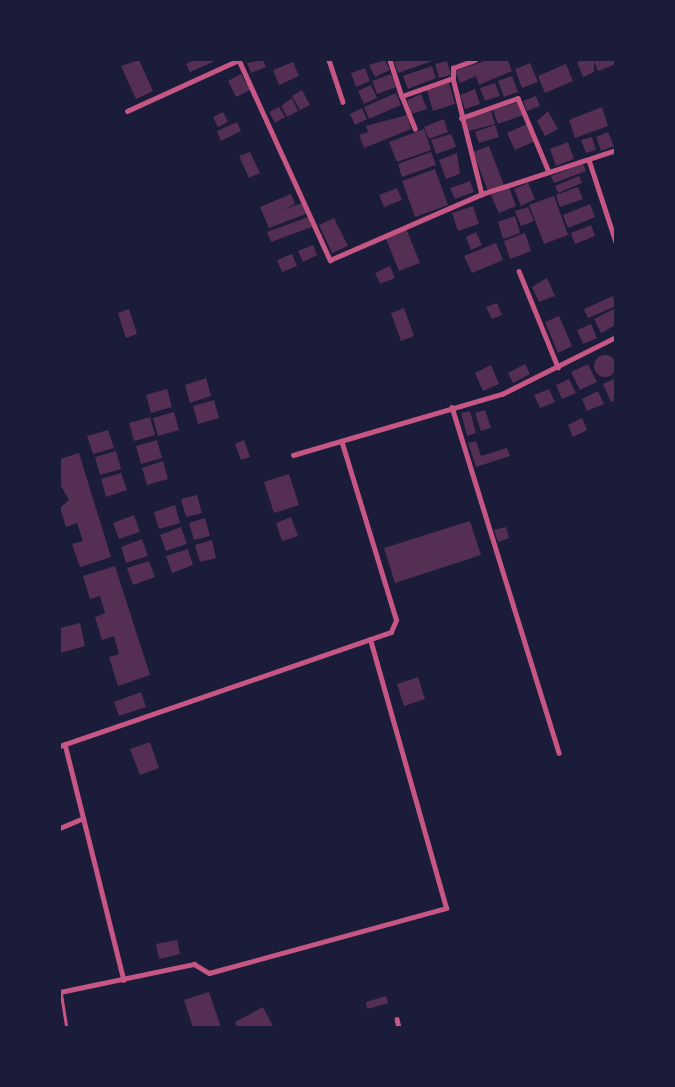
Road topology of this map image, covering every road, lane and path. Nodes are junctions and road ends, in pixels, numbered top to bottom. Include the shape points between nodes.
1 (329, 60) edge
2 (390, 60) edge
3 (451, 60) edge
4 (475, 60) edge
5 (453, 68) junction
6 (453, 78) junction
7 (402, 96) junction
8 (344, 102) dead end
9 (127, 111) dead end
10 (461, 118) junction
11 (415, 129) dead end
12 (615, 150) edge
13 (589, 160) junction
14 (549, 172) junction
15 (482, 194) junction
16 (615, 242) edge
17 (519, 271) dead end
18 (615, 337) edge
19 (558, 367) junction
20 (452, 407) junction
21 (342, 443) junction
22 (293, 455) dead end
23 (370, 640) junction
24 (62, 745) edge
25 (559, 753) dead end
26 (83, 818) junction
27 (60, 828) edge
28 (124, 980) junction
29 (60, 991) edge
30 (397, 1019) dead end
31 (67, 1027) edge
32 (399, 1027) edge

1 - 8 street
2 - 7 street
3 - 5 street
4 - 5 street
5 - 6 street
6 - 7 street
6 - 10 street
7 - 11 street
9 - 15 street via 239,60 330,260
10 - 14 street via 518,98
10 - 15 street
12 - 13 street
13 - 14 street
13 - 16 street
14 - 15 street
17 - 19 street
18 - 19 street
19 - 20 street via 502,394
20 - 21 street
20 - 25 street
21 - 22 street
21 - 23 street via 396,620 391,632
23 - 24 street
23 - 28 street via 447,906 209,973 194,964
24 - 26 street
26 - 27 street
26 - 28 street
28 - 29 street
29 - 31 lane
30 - 32 street

